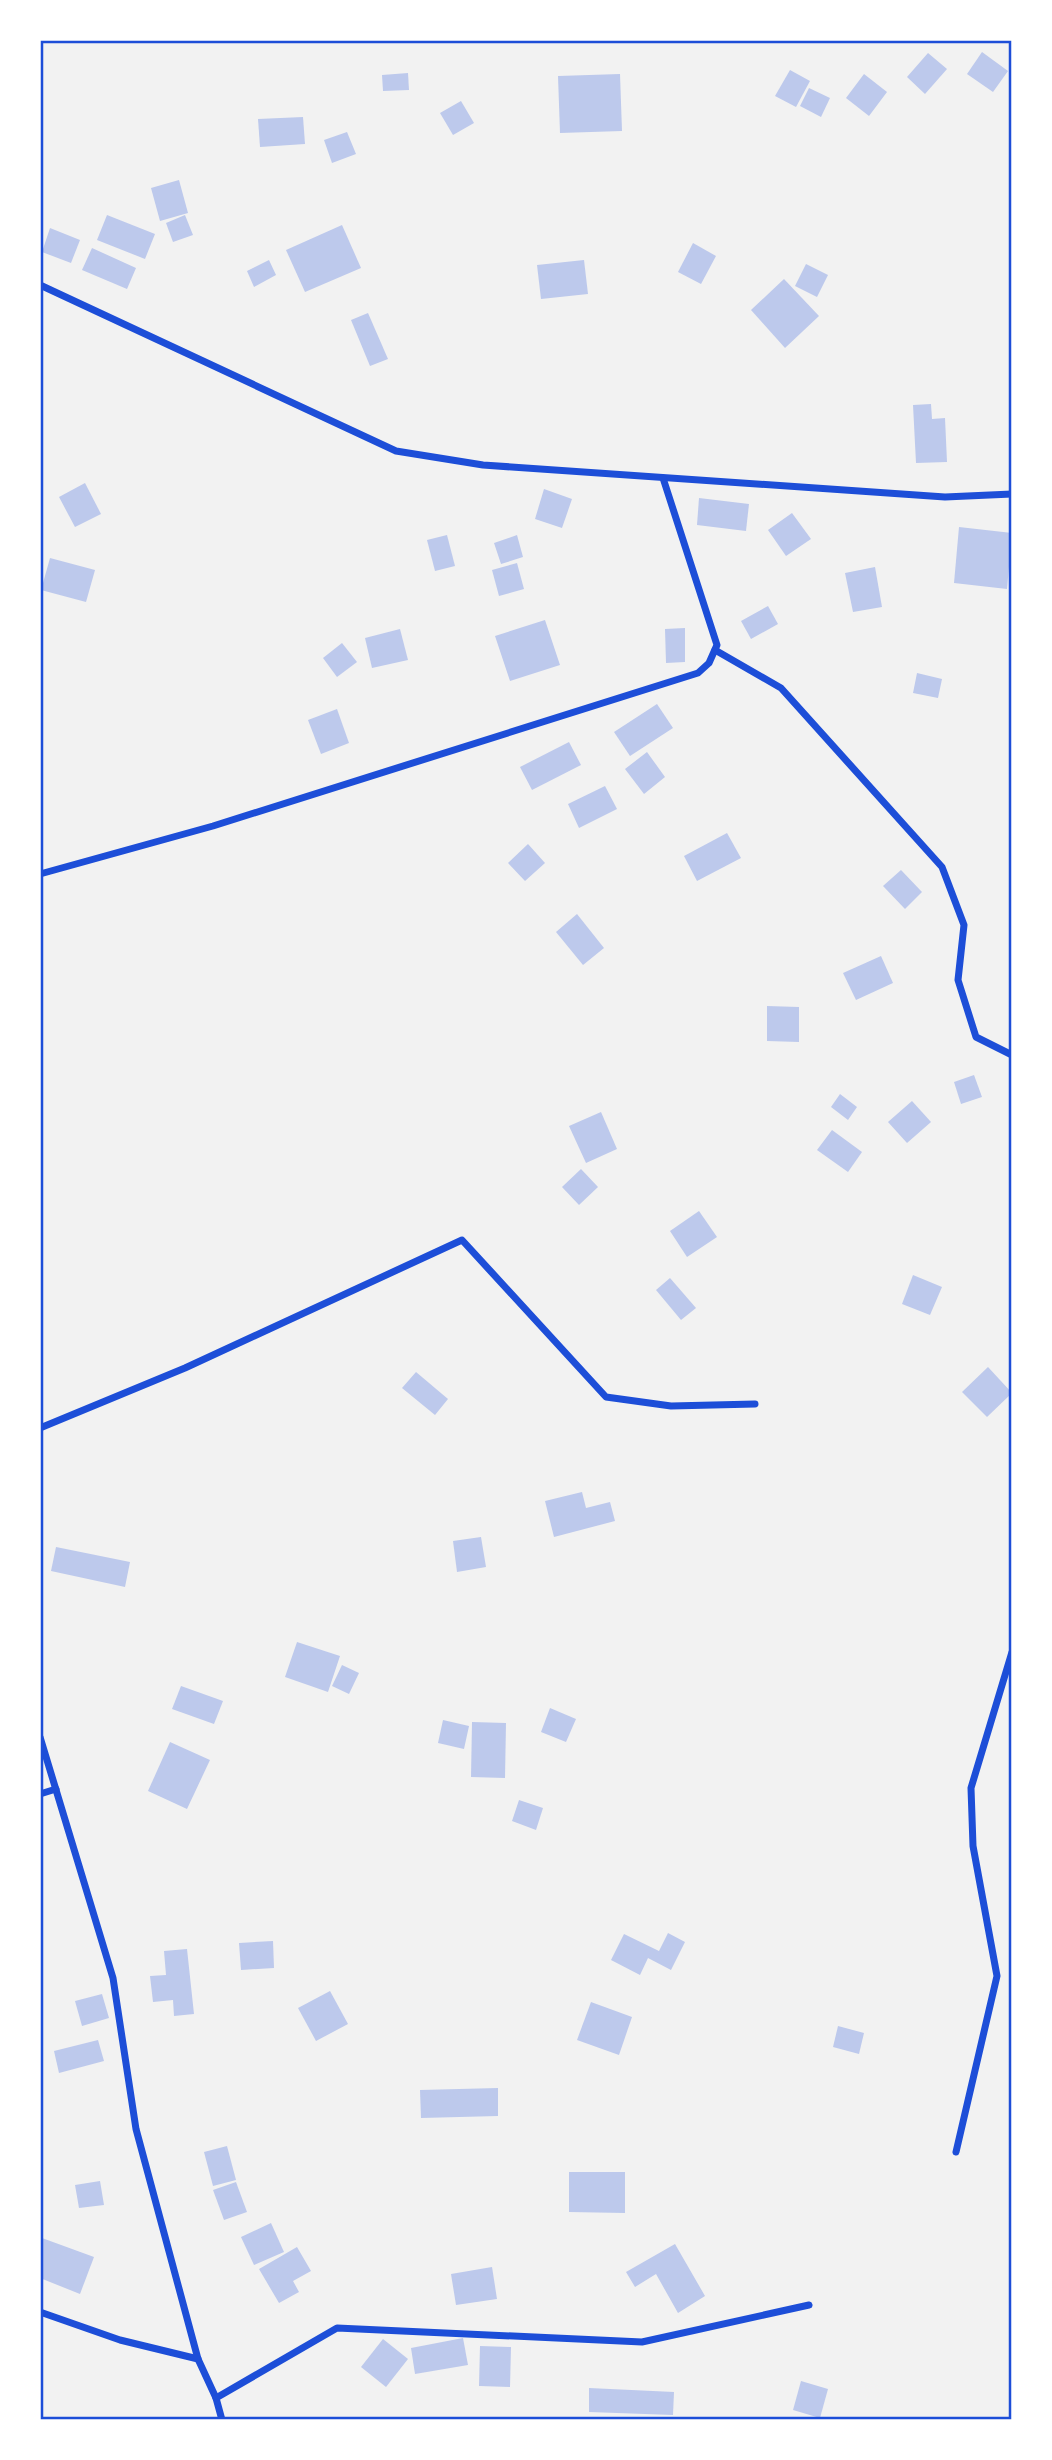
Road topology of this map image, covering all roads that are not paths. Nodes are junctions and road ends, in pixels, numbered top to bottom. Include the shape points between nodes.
1 (40, 285) edge
2 (663, 478) junction
3 (1012, 495) edge
4 (715, 650) junction
5 (40, 874) edge
6 (1012, 1055) edge
7 (755, 1404) dead end
8 (40, 1428) edge
9 (1012, 1651) edge
10 (40, 1737) edge
11 (56, 1789) junction
12 (40, 1794) edge
13 (956, 2152) dead end
14 (808, 2305) dead end
15 (40, 2312) edge
16 (198, 2359) junction
17 (216, 2398) junction
18 (222, 2420) edge

1 - 2 street via 397,451 483,466
2 - 3 street via 945,497
2 - 4 street
4 - 5 street via 698,673 213,826
4 - 6 street via 781,688 943,867 964,925 958,980 976,1037
7 - 8 street via 671,1406 606,1397 462,1240 186,1368
9 - 13 street via 971,1788 973,1846 997,1976
10 - 11 street
11 - 12 street
11 - 16 street via 113,1978 136,2129
14 - 17 street via 642,2342 337,2328
15 - 16 street via 120,2340
16 - 17 street
17 - 18 street

